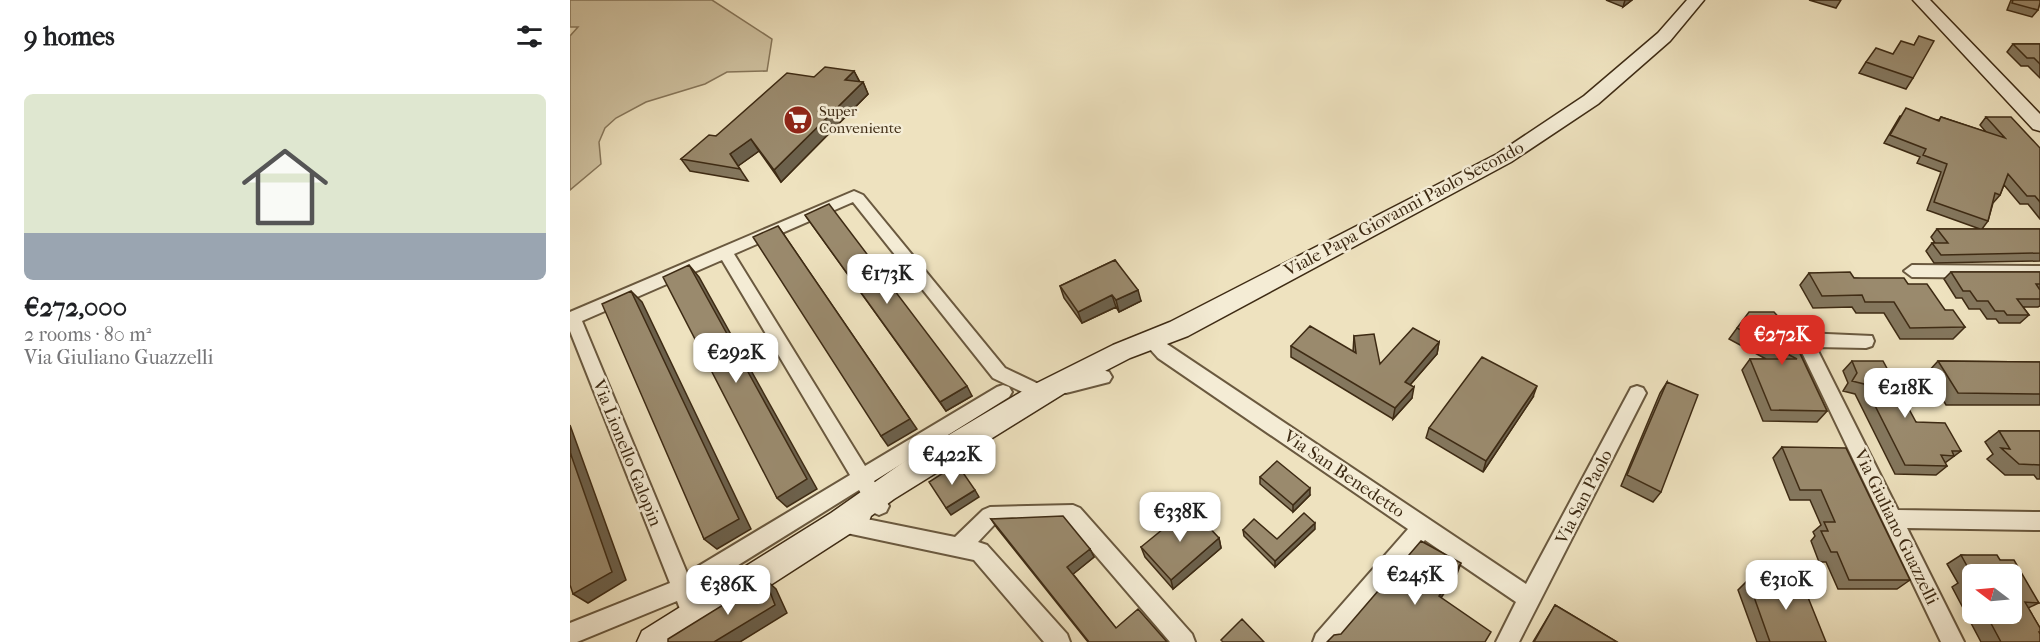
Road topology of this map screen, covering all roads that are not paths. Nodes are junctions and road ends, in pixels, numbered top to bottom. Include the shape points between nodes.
1 (1696, 0) edge
2 (1921, 0) edge
3 (2040, 125) edge
4 (725, 252) junction
5 (1912, 271) dead end
6 (2040, 272) edge
7 (571, 318) edge
8 (1866, 340) dead end
9 (1153, 344) junction
10 (1103, 377) junction
11 (1638, 393) dead end
12 (1016, 397) junction
13 (932, 476) junction
14 (871, 493) junction
15 (1893, 519) junction
16 (2040, 521) edge
17 (841, 523) junction
18 (1423, 527) junction
19 (960, 546) junction
20 (682, 588) junction
21 (1531, 600) junction
22 (694, 617) junction
23 (570, 634) edge
24 (653, 642) edge
25 (1059, 642) edge
26 (1184, 642) edge
27 (1324, 642) edge
28 (1507, 642) edge
29 (1953, 642) edge

1 - 9 street, Viale Papa Giovanni Paolo Secondo via 1664,37 1592,100 1504,158
2 - 3 street
4 - 7 street
4 - 12 street via 850,196 858,198
4 - 14 street
5 - 6 street
7 - 20 street, Via Lionello Galopin
8 - 15 street, Via Giuliano Guazzelli via 1804,340
9 - 10 street
9 - 12 street
9 - 18 street, Via San Benedetto
10 - 12 street
10 - 13 street via 1024,418
11 - 21 street, Via San Paolo
12 - 13 street via 1011,419 960,449
12 - 14 street
13 - 14 street
14 - 17 street
14 - 20 street
15 - 16 street
15 - 29 street, Via Giuliano Guazzelli
17 - 19 street
17 - 22 street
18 - 21 street, Via San Benedetto
18 - 27 street
19 - 25 street via 980,552
19 - 26 street via 990,516 1073,514
20 - 22 street, Via Lionello Galopin
20 - 23 street
21 - 28 street, Via San Paolo
22 - 24 street

